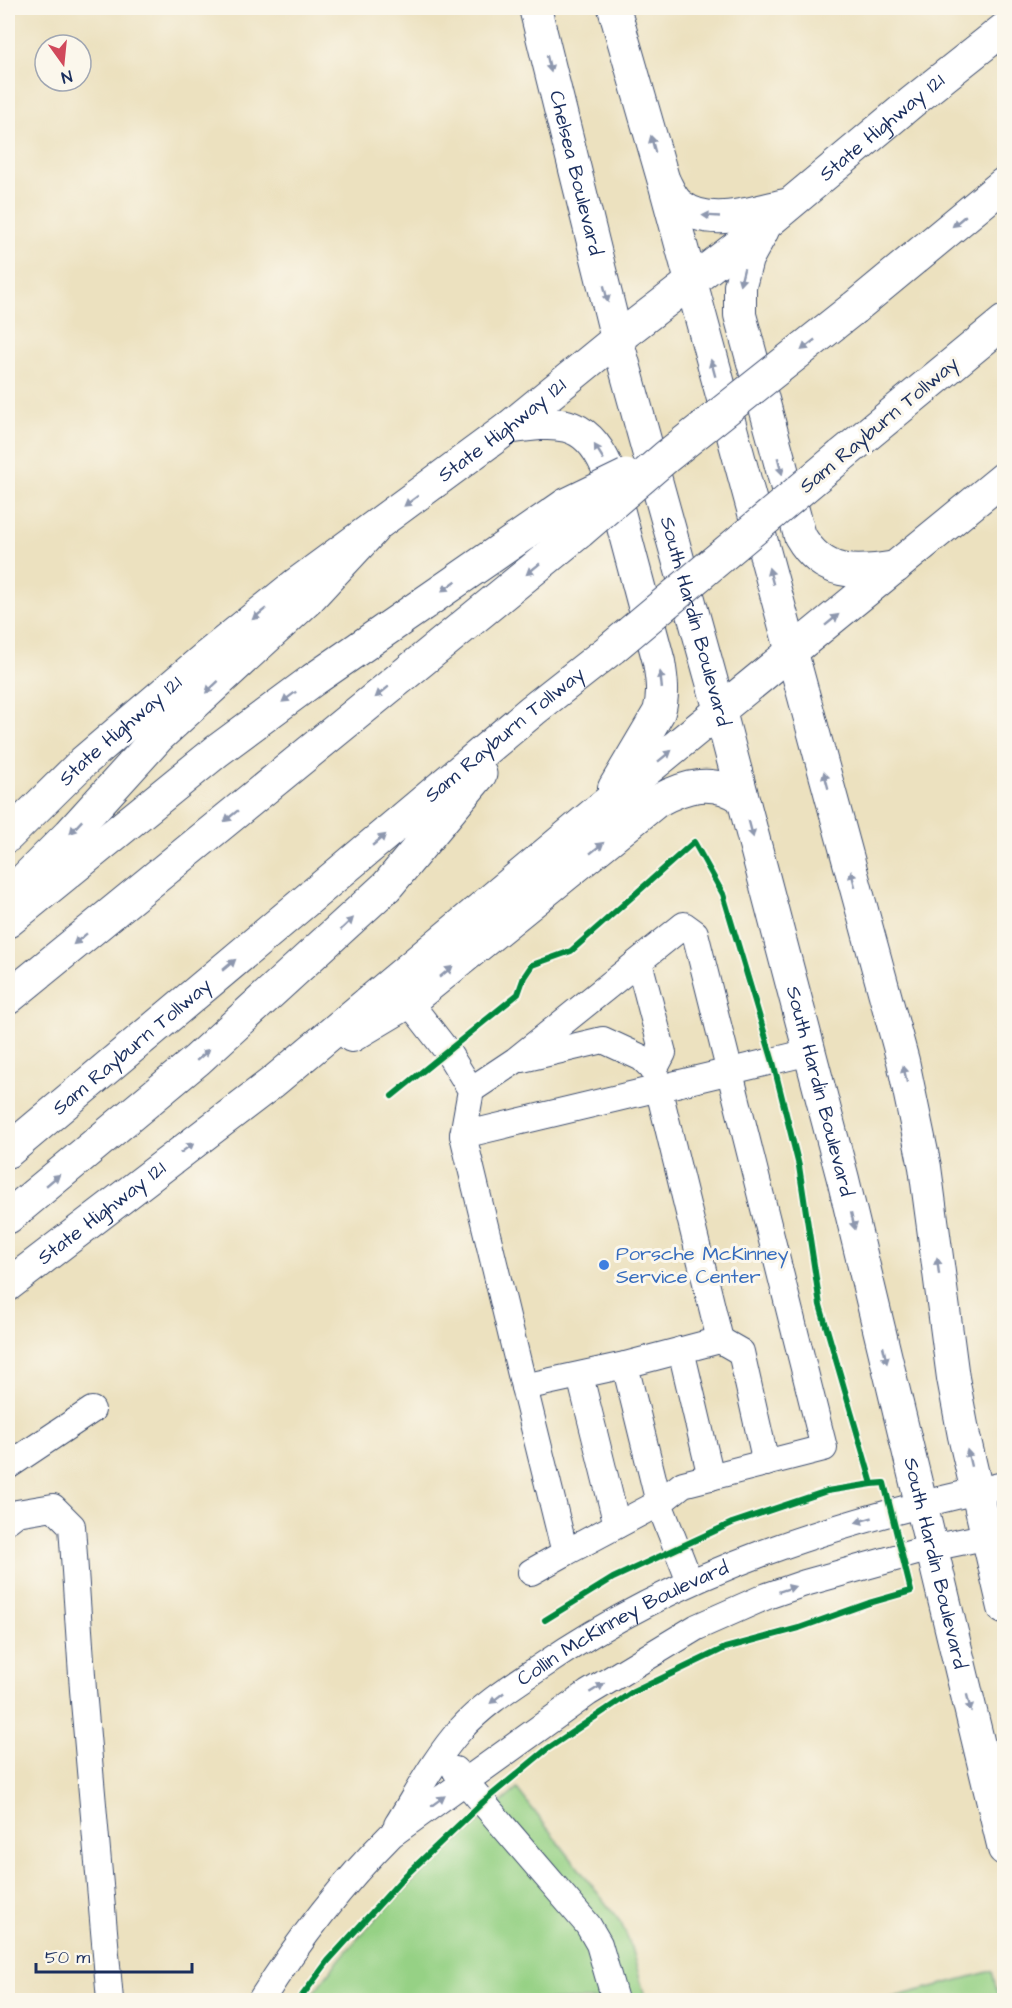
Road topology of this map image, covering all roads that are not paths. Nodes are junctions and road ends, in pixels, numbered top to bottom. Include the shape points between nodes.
1 (535, 8) edge
2 (614, 8) edge
3 (1005, 29) edge
4 (664, 182) junction
5 (1005, 184) edge
6 (777, 214) junction
7 (690, 282) junction
8 (1005, 322) edge
9 (616, 339) junction
10 (508, 428) junction
11 (1005, 478) edge
12 (572, 518) junction
13 (374, 529) junction
14 (896, 567) junction
15 (792, 653) junction
16 (533, 710) junction
17 (720, 711) junction
18 (742, 798) junction
19 (603, 806) junction
20 (8, 836) edge
21 (8, 896) edge
22 (8, 921) edge
23 (639, 962) junction
24 (8, 998) edge
25 (409, 1002) junction
26 (810, 1052) junction
27 (516, 1060) junction
28 (731, 1072) junction
29 (656, 1079) junction
30 (273, 1082) junction
31 (471, 1090) junction
32 (464, 1135) junction
33 (8, 1151) edge
34 (8, 1217) edge
35 (8, 1285) edge
36 (720, 1340) junction
37 (681, 1350) junction
38 (625, 1365) junction
39 (580, 1376) junction
40 (524, 1387) junction
41 (92, 1410) dead end
42 (766, 1463) junction
43 (8, 1467) edge
44 (711, 1477) junction
45 (991, 1488) edge
46 (659, 1503) junction
47 (920, 1503) junction
48 (8, 1520) edge
49 (617, 1526) junction
50 (996, 1535) edge
51 (931, 1548) junction
52 (565, 1553) junction
53 (531, 1572) dead end
54 (690, 1582) junction
55 (1005, 1608) edge
56 (441, 1754) junction
57 (466, 1781) junction
58 (391, 1835) junction
59 (1005, 1849) edge
60 (110, 2001) edge
61 (261, 2001) edge
62 (615, 2001) edge

1 -> 9 main road, Chelsea Boulevard
4 -> 2 main road
3 - 6 main road, State Highway 121
6 -> 4 main road via 702,216 680,206
4 - 7 main road
5 -> 12 highway, bridge via 666,457
6 - 7 main road, State Highway 121
6 -> 14 main road via 747,260 740,286 740,315 800,536 816,556 838,569 867,572
7 - 9 main road, State Highway 121
15 -> 7 main road
8 - 16 highway, Sam Rayburn Tollway, bridge
9 - 10 main road, State Highway 121
9 - 17 main road, South Hardin Boulevard
10 -> 13 main road, State Highway 121
19 -> 10 main road via 659,712 663,687 658,662 607,467 597,447 568,425 540,423
11 - 14 main road, State Highway 121
12 -> 22 highway via 313,680 217,752
12 -> 24 highway
13 -> 20 main road, State Highway 121 via 295,585 206,657 83,762
13 -> 21 highway via 308,599 159,736
15 -> 14 main road, State Highway 121
15 - 17 main road, State Highway 121
45 -> 15 main road via 953,1378 930,1208 903,1061
33 -> 16 highway, Sam Rayburn Tollway
34 -> 16 highway via 197,1060 387,886
17 - 18 main road, South Hardin Boulevard
19 -> 17 main road, State Highway 121
25 -> 18 main road via 657,801 686,789 715,785
18 -> 26 main road, South Hardin Boulevard
19 - 30 main road, State Highway 121
23 - 27 street
23 - 28 street via 684,925 695,933
23 - 29 street via 663,1053
25 - 30 main road
25 - 31 street
26 - 28 street
26 -> 47 main road, South Hardin Boulevard
27 - 29 street via 603,1040 642,1058
27 - 31 street
28 - 29 street
28 - 42 street via 824,1448
29 - 32 street
29 - 36 street
35 -> 30 main road, State Highway 121
31 - 32 street
32 - 40 street
36 - 37 street
36 - 42 street via 741,1353
37 - 38 street
37 - 44 street
38 - 39 street
38 - 46 street
39 - 40 street
39 - 49 street
40 - 52 street
41 - 43 street
42 - 44 street
44 - 46 street via 683,1484
45 - 47 street, Collin McKinney Boulevard
45 - 50 main road
46 - 49 street
46 - 54 street
47 - 51 main road, South Hardin Boulevard
47 -> 54 street, Collin McKinney Boulevard via 755,1555
48 - 60 street via 17,1513 53,1507 72,1527
49 - 52 street
50 - 51 street, Collin McKinney Boulevard
50 - 55 main road
57 -> 51 street, Collin McKinney Boulevard via 588,1693 698,1627 767,1596
51 -> 59 main road, South Hardin Boulevard
52 - 53 street
54 -> 56 street, Collin McKinney Boulevard via 593,1634 524,1678 476,1714
56 - 57 street
56 - 58 street, Collin McKinney Boulevard
58 -> 57 street, Collin McKinney Boulevard
57 - 62 street via 588,1925 599,1944
58 - 61 street, Collin McKinney Boulevard via 363,1862 310,1927

